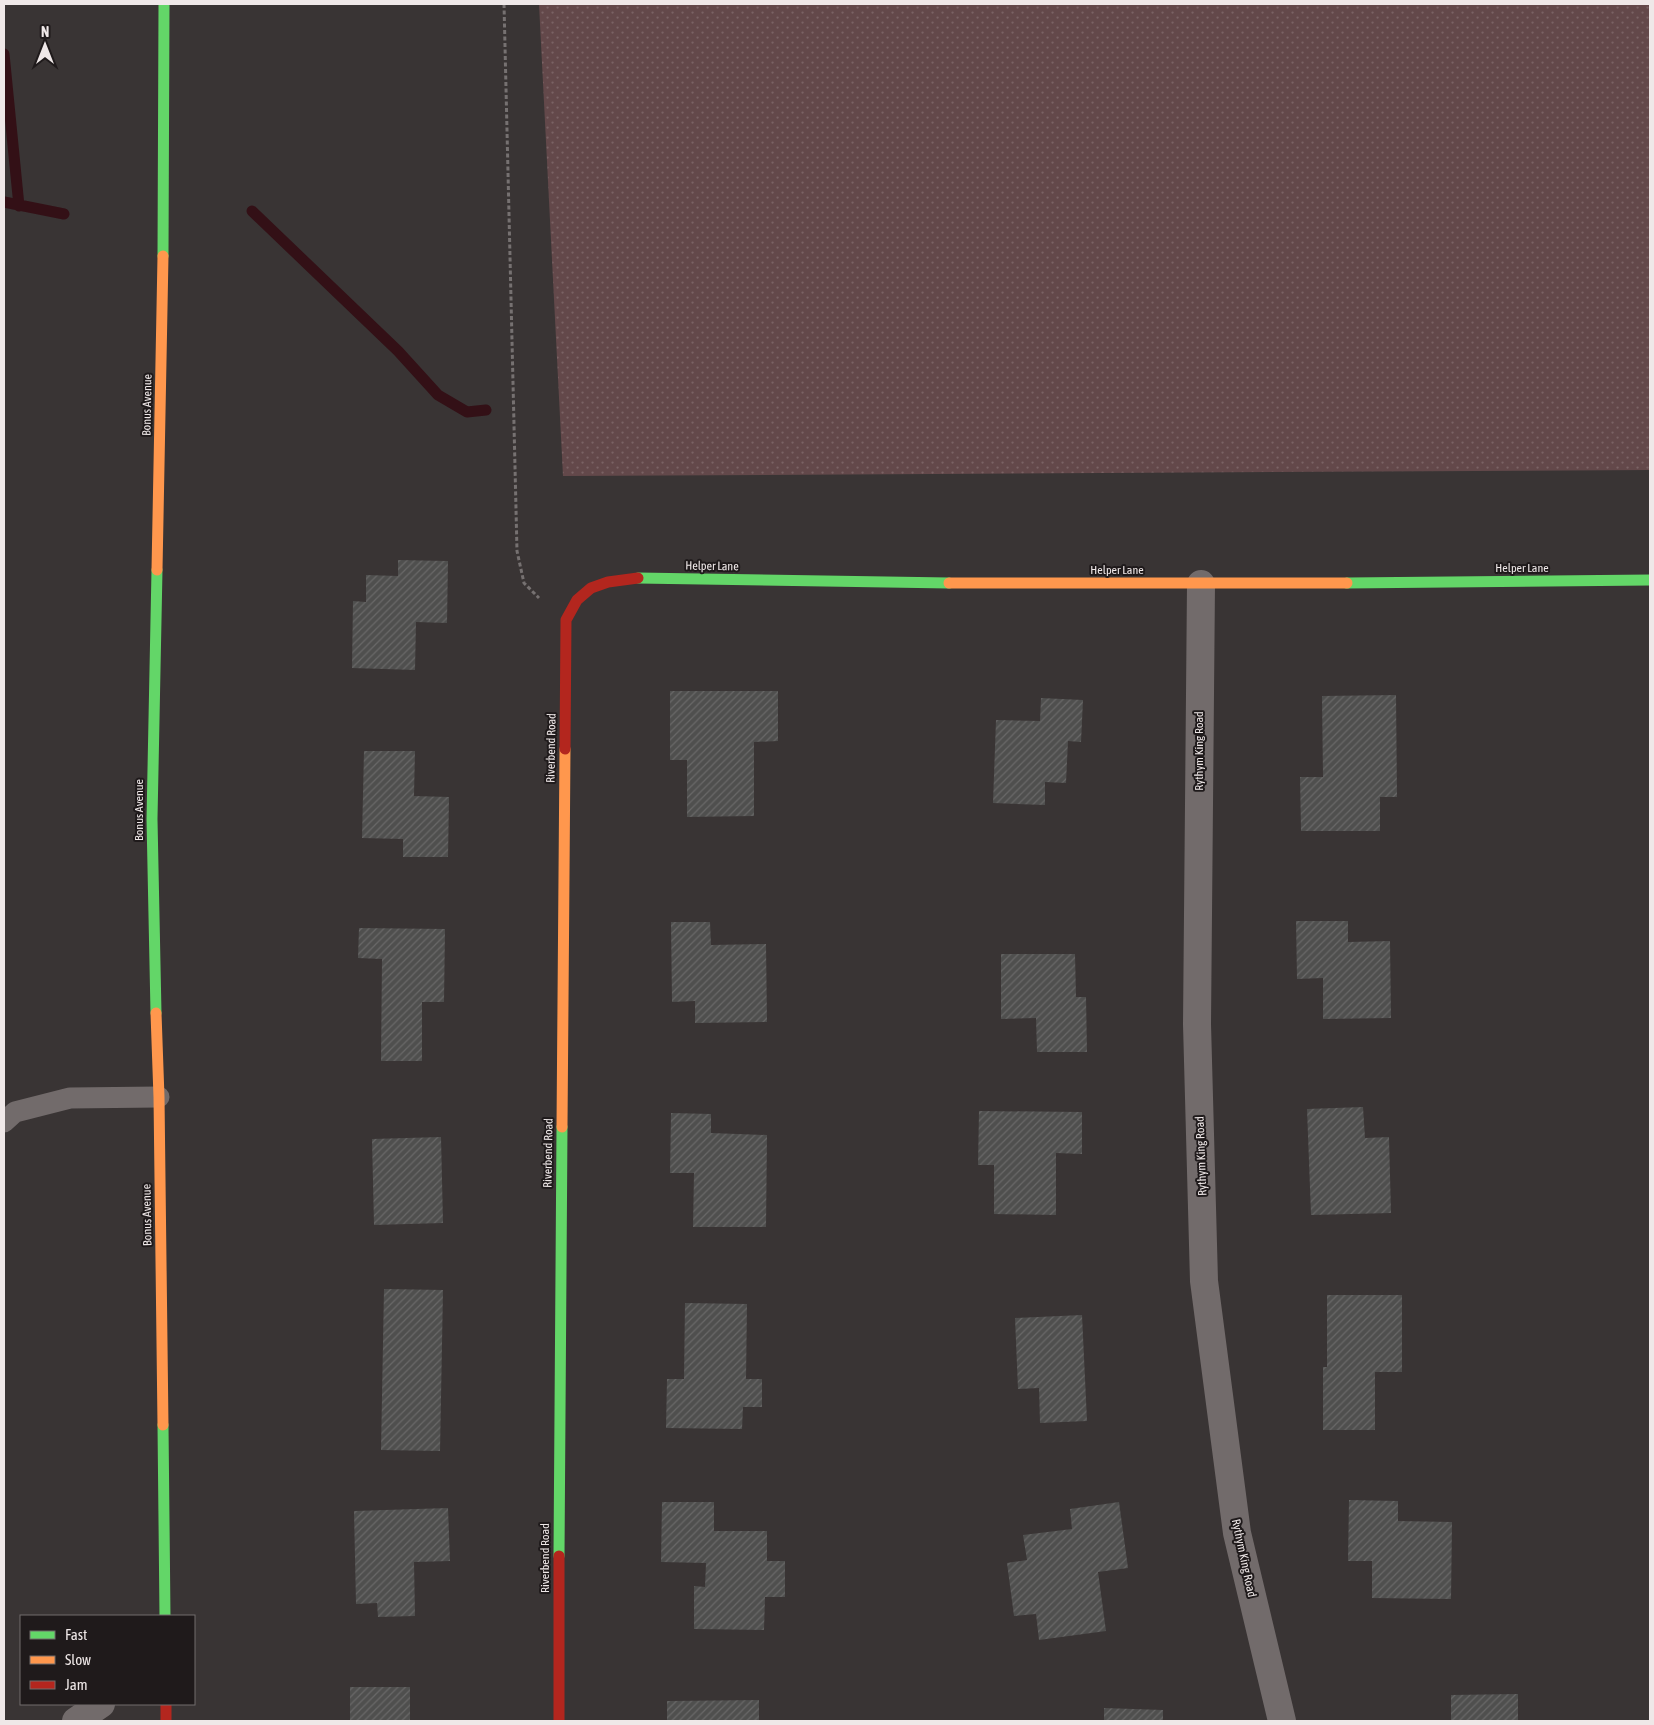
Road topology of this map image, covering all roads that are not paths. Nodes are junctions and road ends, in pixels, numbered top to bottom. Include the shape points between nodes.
1 (164, 4) edge
2 (1650, 580) edge
3 (1201, 584) junction
4 (585, 590) joint
5 (159, 1097) junction
6 (4, 1122) edge
7 (165, 1615) edge
8 (100, 1705) edge
9 (166, 1705) edge
10 (76, 1721) edge
11 (166, 1721) edge
12 (559, 1721) edge
13 (1282, 1721) edge

1 - 5 street, Bonus Avenue via 164,206 152,819
2 - 3 street, Helper Lane
3 - 4 street, Helper Lane via 917,584 631,578
3 - 13 street, Rythym King Road via 1197,1024 1204,1280 1237,1533
4 - 12 street, Riverbend Road via 572,604 566,620
5 - 6 lane via 70,1098 15,1112
5 - 7 street, Bonus Avenue
8 - 10 street
9 - 11 street

